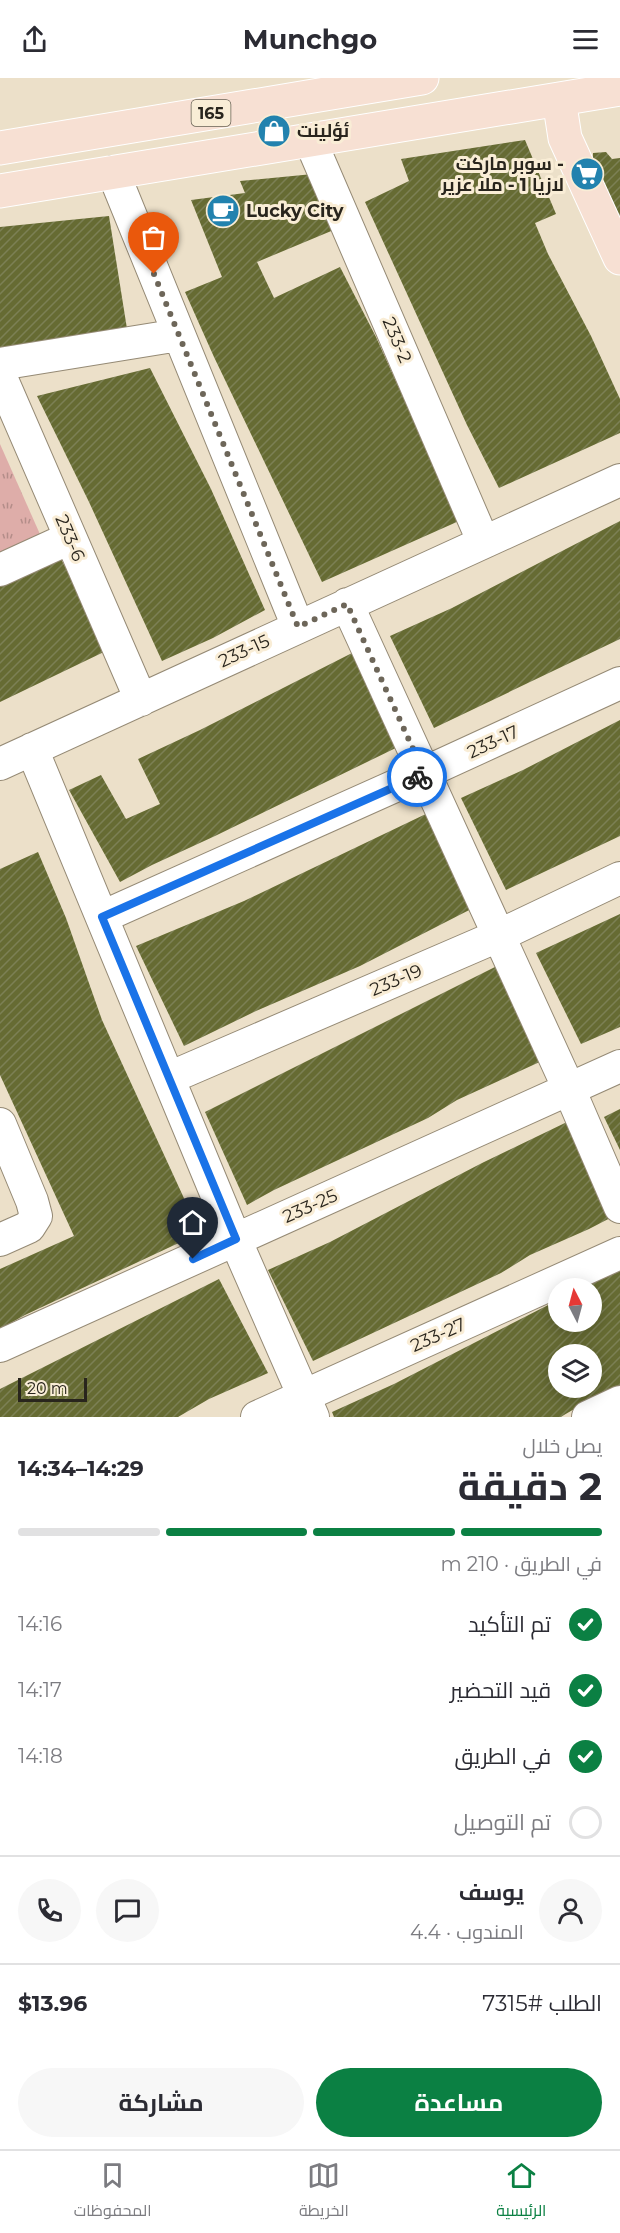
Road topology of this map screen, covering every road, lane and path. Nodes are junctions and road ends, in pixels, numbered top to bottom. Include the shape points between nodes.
1 (422, 78) edge
2 (620, 89) edge
3 (559, 99) junction
4 (310, 140) junction
5 (0, 148) edge
6 (113, 172) junction
7 (0, 191) edge
8 (620, 258) edge
9 (179, 335) junction
10 (0, 364) edge
11 (0, 375) edge
12 (620, 480) edge
13 (70, 538) junction
14 (483, 541) junction
15 (0, 570) edge
16 (347, 604) junction
17 (298, 627) junction
18 (620, 683) edge
19 (141, 700) junction
20 (32, 749) junction
21 (0, 764) edge
22 (424, 773) junction
23 (620, 878) edge
24 (102, 917) junction
25 (498, 936) junction
26 (620, 1066) edge
27 (169, 1078) junction
28 (568, 1089) junction
29 (0, 1124) edge
30 (620, 1207) edge
31 (236, 1239) junction
32 (0, 1240) edge
33 (620, 1253) edge
34 (0, 1346) edge
35 (620, 1402) edge
36 (308, 1406) edge
37 (257, 1417) edge
38 (588, 1417) edge

1 - 5 main road, 165
2 - 3 main road, 165
3 - 4 main road, 165
3 - 8 main road via 565,138
4 - 6 main road, 165
4 - 14 street, 233-2
6 - 7 main road, 165
6 - 9 street
9 - 10 street
9 - 17 street
11 - 13 street, 233-6
12 - 14 street, 233-15
13 - 15 street
13 - 19 street, 233-6
14 - 16 street, 233-15
16 - 17 street, 233-15
16 - 22 street
17 - 19 street, 233-15
18 - 22 street, 233-17
19 - 20 street, 233-15
20 - 21 street, 233-15
20 - 24 street
22 - 24 street, 233-17
22 - 25 street
23 - 25 street, 233-19
24 - 27 street
25 - 27 street, 233-19
25 - 28 street
26 - 28 street, 233-25
27 - 31 street
28 - 30 street
28 - 31 street, 233-25
29 - 32 street via 36,1216 29,1227
31 - 34 street, 233-25
31 - 36 street
33 - 36 street, 233-27
35 - 38 street
36 - 37 street, 233-27

